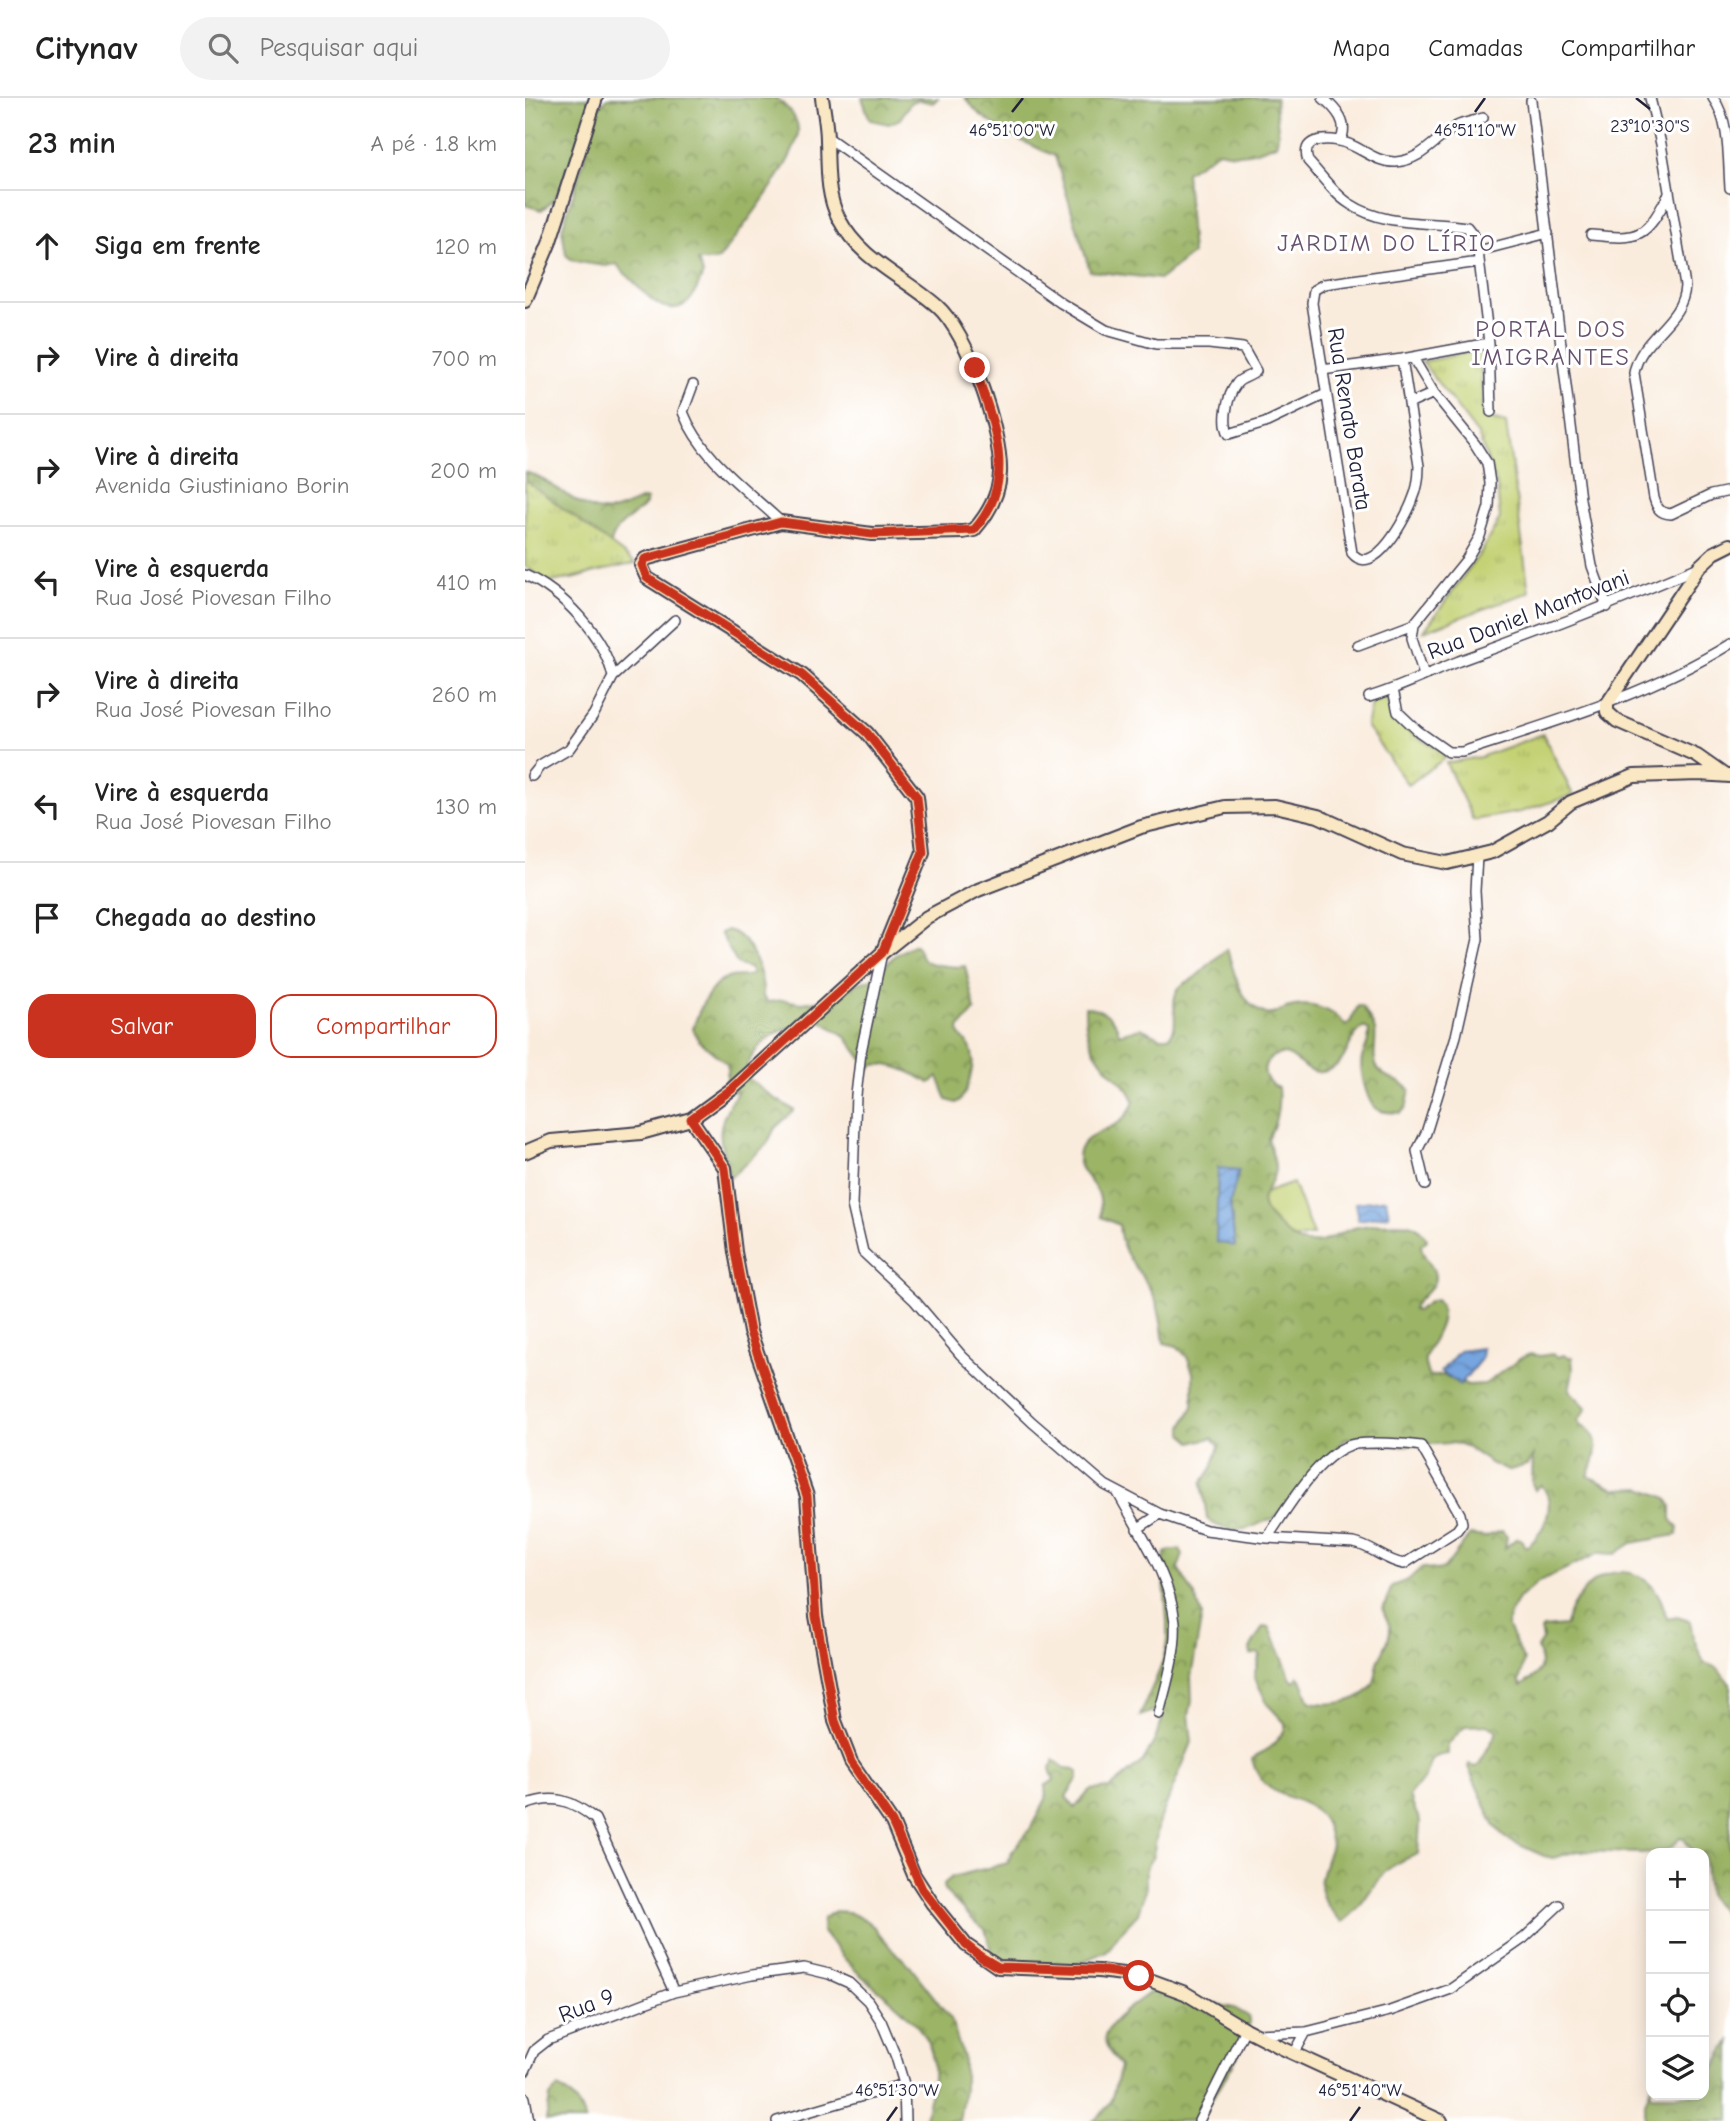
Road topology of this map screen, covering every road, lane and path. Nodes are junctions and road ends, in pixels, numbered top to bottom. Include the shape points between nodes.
1 (596, 98) edge
2 (822, 98) edge
3 (1323, 98) edge
4 (1650, 98) edge
5 (1713, 98) edge
6 (1531, 101) dead end
7 (1483, 118) dead end
8 (827, 137) junction
9 (1340, 141) junction
10 (1730, 188) edge
11 (1669, 194) junction
12 (1548, 233) junction
13 (1591, 235) dead end
14 (1478, 251) junction
15 (1479, 262) junction
16 (525, 301) edge
17 (1489, 343) junction
18 (1413, 358) junction
19 (1402, 359) junction
20 (1322, 370) junction
21 (693, 385) dead end
22 (1434, 393) junction
23 (1326, 394) junction
24 (1409, 404) junction
25 (1491, 412) dead end
26 (1730, 491) edge
27 (781, 522) junction
28 (1730, 545) edge
29 (1699, 567) junction
30 (525, 575) edge
31 (1607, 607) junction
32 (675, 620) dead end
33 (1414, 624) junction
34 (1730, 643) edge
35 (1358, 645) dead end
36 (606, 653) junction
37 (628, 662) junction
38 (1424, 674) junction
39 (613, 677) junction
40 (1393, 690) junction
41 (1369, 696) dead end
42 (1607, 704) junction
43 (1697, 756) junction
44 (1699, 774) junction
45 (532, 776) dead end
46 (1728, 776) edge
47 (1477, 856) junction
48 (882, 953) junction
49 (691, 1119) junction
50 (525, 1152) edge
51 (1425, 1185) dead end
52 (1117, 1492) junction
53 (1160, 1514) junction
54 (1137, 1529) junction
55 (1267, 1538) junction
56 (1159, 1714) dead end
57 (525, 1805) edge
58 (1559, 1905) dead end
59 (674, 1992) junction
60 (1249, 2032) junction
61 (1306, 2032) junction
62 (1294, 2054) junction
63 (525, 2071) edge
64 (904, 2084) junction
65 (525, 2098) edge
66 (527, 2115) edge
67 (777, 2121) edge
68 (905, 2121) edge
69 (1199, 2121) edge
70 (1441, 2121) edge

1 - 16 street via 549,244
2 - 8 street
3 - 9 street via 1336,108 1343,122
4 - 11 street
5 - 10 street via 1721,107 1726,129
6 - 12 street
7 - 9 street via 1457,126 1425,152 1397,162 1366,155
8 - 23 street via 1061,303 1107,330 1156,344 1243,348 1257,371 1234,388 1224,416 1229,434 1265,423
8 - 27 street via 831,197 838,218 871,259 939,307 957,332 975,368 991,418 1000,475 992,504 974,530 872,534
9 - 14 street via 1317,142 1307,146 1305,153 1348,203 1380,218 1467,228
11 - 13 street via 1640,235
11 - 26 street via 1685,299 1643,351 1634,373 1654,498 1658,509 1671,514
12 - 14 street
12 - 31 street via 1583,512 1592,566
14 - 15 street
15 - 17 street
15 - 20 street, Rua Renato Barata via 1324,284 1314,290
17 - 18 street
17 - 25 street
18 - 19 street
18 - 22 street
19 - 20 street
19 - 24 street
20 - 23 street, Rua Renato Barata
21 - 27 street via 683,412 687,424 707,454
22 - 24 street
22 - 33 street via 1487,463 1489,507 1466,560
23 - 24 street, Rua Renato Barata via 1352,553 1362,560 1379,554 1404,519 1419,482
27 - 48 street via 645,559 642,565 647,578 802,675 867,733 917,797 923,852
28 - 29 street
29 - 31 street, Rua Daniel Mantovani
29 - 42 street
30 - 36 street via 567,602
31 - 38 street, Rua Daniel Mantovani
32 - 37 street
33 - 35 street
33 - 38 street via 1412,638
34 - 42 street via 1702,661
36 - 37 street
36 - 39 street
37 - 39 street
38 - 40 street, Rua Daniel Mantovani
39 - 45 street via 569,749
40 - 41 street, Rua Daniel Mantovani
40 - 42 street via 1398,712 1417,731 1448,751 1462,752
42 - 43 street via 1607,712 1616,721
43 - 44 street
43 - 46 street
44 - 46 street
44 - 47 street via 1634,776 1571,802 1548,821
47 - 48 street via 1447,863 1402,854 1318,816 1275,806 1226,807 1141,827 978,890 927,916
47 - 51 street via 1478,939 1456,1036 1417,1151
48 - 49 street via 732,1089
48 - 52 street via 856,1095 852,1205 863,1252 915,1301 961,1355
49 - 50 street via 641,1133 551,1141
49 - 60 street via 725,1168 750,1332 807,1496 816,1616 835,1721 851,1762 892,1822 922,1889 966,1945 998,1967 1139,1976 1185,1993
52 - 53 street
52 - 54 street
53 - 54 street
53 - 55 street via 1206,1530
54 - 56 street via 1166,1582 1175,1623 1172,1661
55 - 55 street via 1367,1545 1391,1562 1404,1564 1462,1523 1421,1446 1355,1444 1343,1448 1313,1474
57 - 59 street via 556,1798 581,1807 595,1819
58 - 61 street via 1524,1938 1451,1989 1390,2011
59 - 63 street, Rua 9 via 548,2040 534,2052
59 - 64 street, Rua 9 via 804,1968 829,1974 849,1983 868,2001 881,2021
60 - 61 street
60 - 62 street
60 - 69 street
61 - 62 street
62 - 70 street
64 - 67 street
64 - 68 street, Rua 9
65 - 66 street

